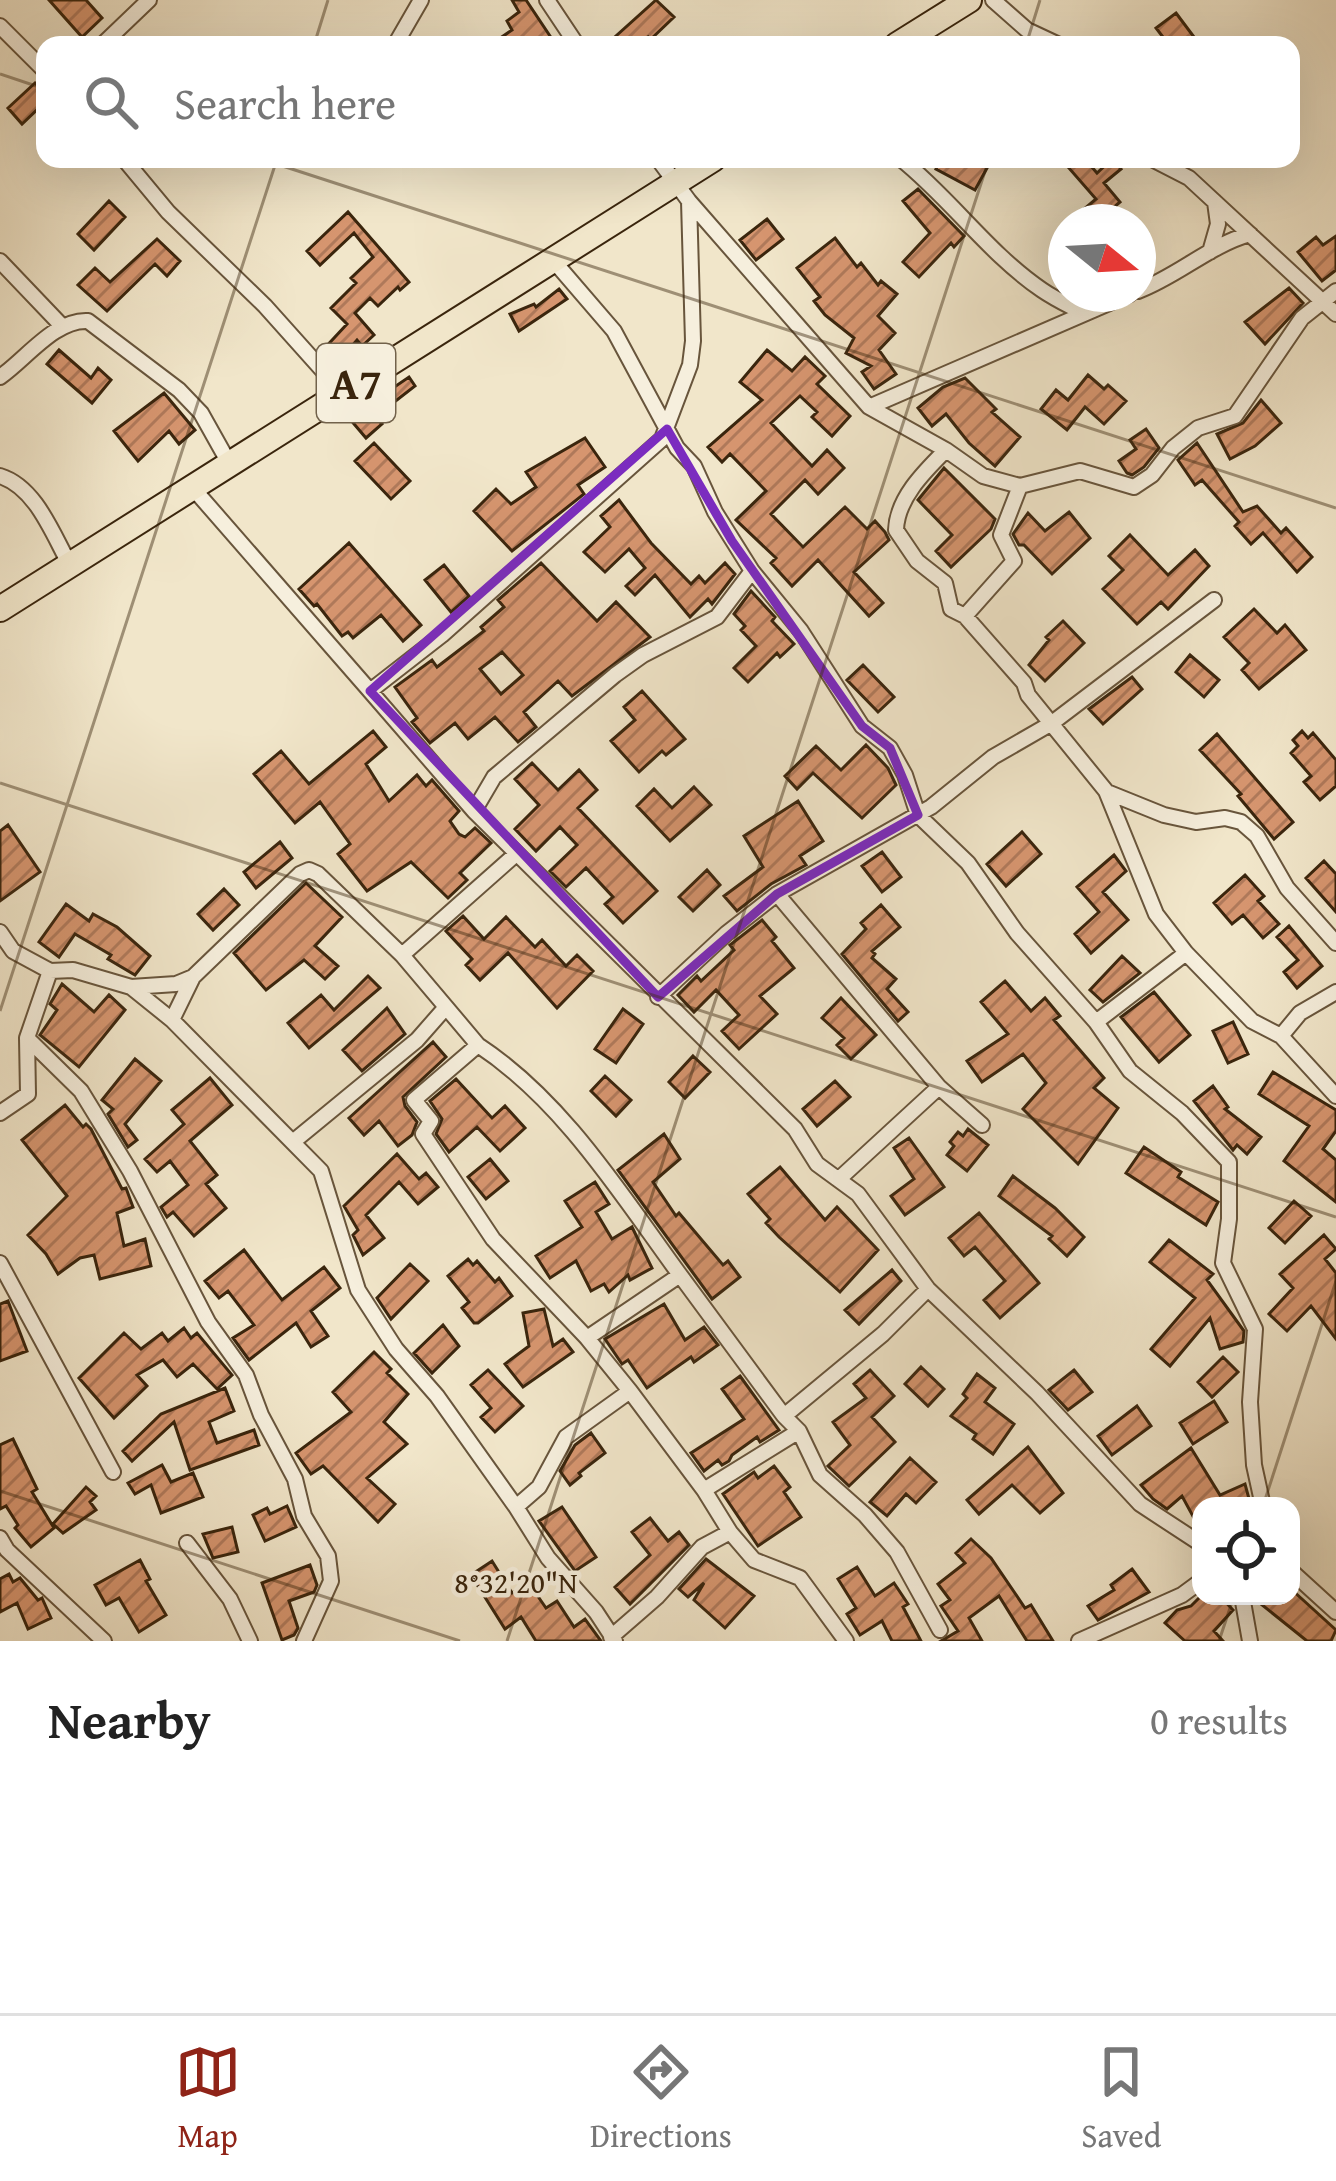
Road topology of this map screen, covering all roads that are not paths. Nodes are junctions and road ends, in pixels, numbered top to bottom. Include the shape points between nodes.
1 (149, 0) edge
2 (421, 0) edge
3 (547, 0) edge
4 (969, 0) edge
5 (993, 0) edge
6 (0, 26) edge
7 (111, 36) edge
8 (400, 36) edge
9 (571, 36) edge
10 (911, 36) edge
11 (1040, 36) edge
12 (36, 62) edge
13 (131, 168) edge
14 (665, 168) edge
15 (705, 168) edge
16 (910, 168) edge
17 (1175, 168) edge
18 (682, 192) junction
19 (1215, 202) junction
20 (1250, 234) junction
21 (1210, 252) junction
22 (552, 260) junction
23 (0, 261) edge
24 (1156, 283) edge
25 (1336, 291) edge
26 (1321, 302) junction
27 (1088, 312) edge
28 (1083, 314) junction
29 (1336, 314) edge
30 (62, 326) junction
31 (0, 377) edge
32 (342, 392) junction
33 (869, 407) junction
34 (667, 429) junction
35 (946, 450) junction
36 (230, 463) junction
37 (0, 476) edge
38 (1020, 486) junction
39 (192, 488) junction
40 (70, 565) junction
41 (752, 571) junction
42 (1214, 600) dead end
43 (0, 609) edge
44 (965, 616) junction
45 (370, 692) junction
46 (1052, 723) junction
47 (1106, 791) junction
48 (474, 811) junction
49 (917, 815) junction
50 (516, 854) junction
51 (777, 894) junction
52 (0, 932) edge
53 (1336, 943) edge
54 (1186, 953) junction
55 (402, 956) junction
56 (50, 971) junction
57 (193, 977) junction
58 (131, 987) junction
59 (1336, 992) edge
60 (658, 997) junction
61 (446, 1007) junction
62 (172, 1020) junction
63 (1096, 1022) junction
64 (1281, 1036) junction
65 (27, 1038) junction
66 (478, 1045) junction
67 (939, 1087) junction
68 (1336, 1096) edge
69 (0, 1113) edge
70 (982, 1126) dead end
71 (294, 1141) junction
72 (839, 1179) junction
73 (0, 1263) edge
74 (680, 1275) junction
75 (928, 1289) junction
76 (587, 1338) junction
77 (630, 1391) junction
78 (784, 1416) junction
79 (800, 1431) junction
80 (113, 1472) dead end
81 (704, 1490) junction
82 (1261, 1497) edge
83 (516, 1508) junction
84 (730, 1532) junction
85 (0, 1538) edge
86 (1192, 1538) edge
87 (187, 1543) dead end
88 (1300, 1579) edge
89 (1192, 1588) edge
90 (1244, 1605) edge
91 (1336, 1612) edge
92 (940, 1630) dead end
93 (613, 1639) edge
94 (104, 1641) edge
95 (250, 1641) edge
96 (304, 1641) edge
97 (846, 1641) edge
98 (1079, 1641) edge
99 (1250, 1641) edge

1 - 7 street
2 - 8 street
3 - 9 street
4 - 10 highway
5 - 11 street
6 - 12 street
13 - 32 street
14 - 18 street
15 - 18 highway, A7
16 - 28 street via 1014,267
17 - 19 street
18 - 22 highway, A7
18 - 33 street
18 - 34 street via 693,341
19 - 20 street
19 - 21 street
20 - 21 street
20 - 26 street
21 - 24 street
22 - 32 highway, A7
22 - 34 street via 614,331
23 - 30 street
25 - 26 street
26 - 29 street
26 - 38 street via 1235,416 1198,428 1152,476 1134,487 1080,471
27 - 28 street
28 - 33 street
30 - 31 street
30 - 36 street via 88,321 130,349 200,413
32 - 36 highway, A7
33 - 35 street
34 - 41 street
34 - 45 street
35 - 38 street via 983,476
35 - 44 street via 914,484 896,530 945,583 951,609
36 - 39 highway, A7
37 - 40 street via 27,493
38 - 44 street via 1001,535 1014,561
39 - 40 highway, A7
39 - 45 street
40 - 43 highway, A7
41 - 48 street via 717,617 643,655 494,777
41 - 49 street via 862,726 890,748
42 - 46 street
44 - 46 street
45 - 48 street
46 - 47 street
46 - 49 street
47 - 53 street via 1164,815 1241,822
47 - 54 street via 1156,914
48 - 50 street
49 - 51 street
49 - 63 street via 968,863
50 - 55 street
50 - 60 street
51 - 60 street
51 - 67 street
52 - 56 street via 14,951
54 - 63 street
54 - 64 street via 1252,1021
55 - 57 street via 309,870
55 - 61 street
56 - 58 street
56 - 65 street
57 - 58 street
57 - 62 street
58 - 62 street
59 - 64 street via 1300,1013
60 - 72 street
61 - 66 street
61 - 71 street
62 - 71 street
63 - 82 street via 1130,1071 1229,1162 1222,1263 1255,1329 1250,1402
64 - 68 street
65 - 69 street via 28,1094
65 - 96 street via 81,1091 208,1322 246,1375 296,1479 331,1581
66 - 74 street via 512,1068 586,1146
66 - 76 street via 414,1100 431,1120 423,1134 493,1239
67 - 70 street
67 - 72 street
71 - 83 street via 330,1192 358,1290
72 - 75 street
73 - 80 street
74 - 76 street
74 - 78 street
75 - 78 street
75 - 86 street via 1140,1504
76 - 77 street
77 - 81 street
77 - 83 street via 566,1437 539,1487
78 - 79 street
79 - 81 street
79 - 92 street via 820,1475 897,1552
81 - 84 street
83 - 93 street
84 - 93 street via 702,1547
84 - 97 street via 754,1560 800,1578
85 - 94 street
87 - 95 street
88 - 91 street
89 - 98 street
90 - 99 street

